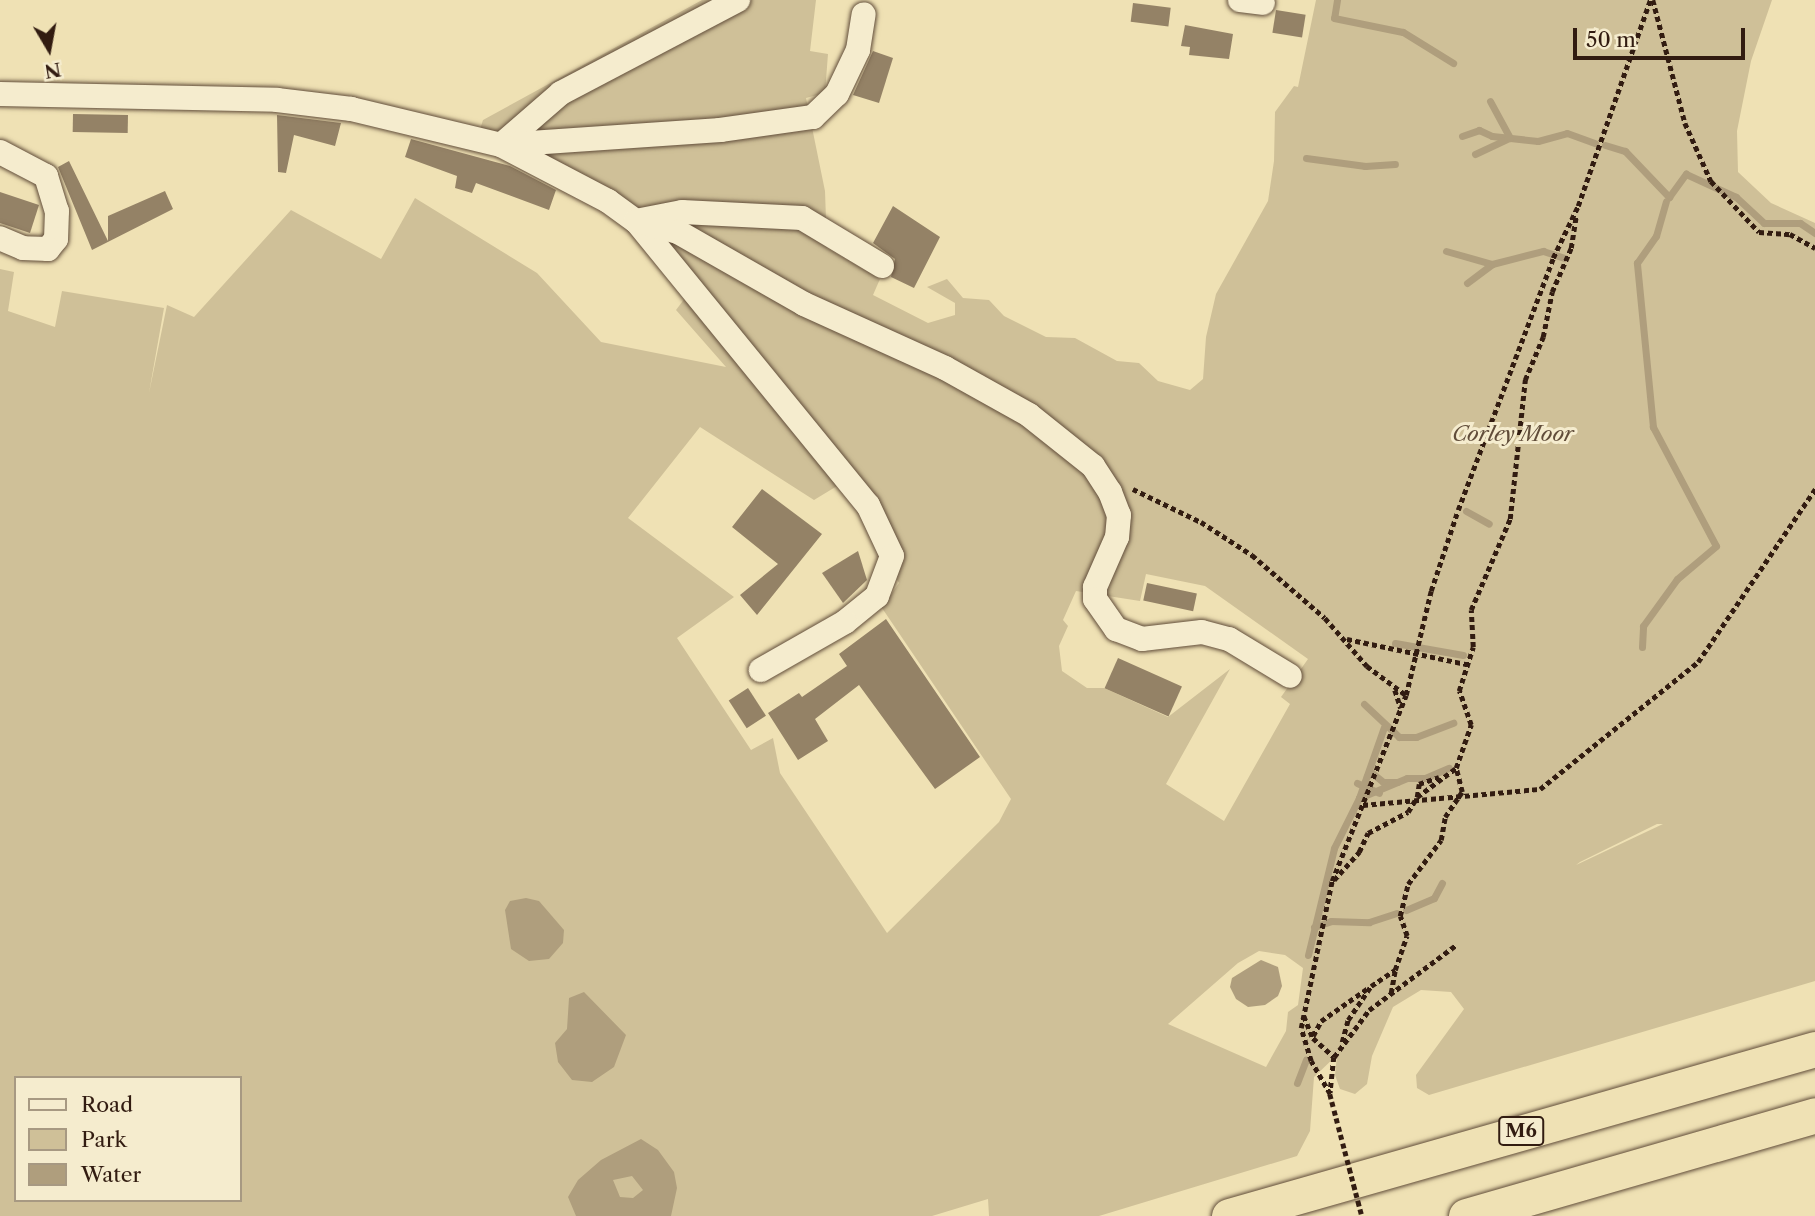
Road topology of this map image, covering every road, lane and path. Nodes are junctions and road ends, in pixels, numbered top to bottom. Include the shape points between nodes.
1 (738, 0) edge
2 (1652, 0) edge
3 (864, 14) dead end
4 (0, 94) edge
5 (501, 145) junction
6 (0, 152) edge
7 (1578, 206) junction
8 (636, 221) junction
9 (0, 238) edge
10 (1815, 248) edge
11 (882, 265) dead end
12 (1093, 466) junction
13 (1815, 489) edge
14 (1344, 638) junction
15 (1417, 654) junction
16 (1466, 664) junction
17 (761, 670) dead end
18 (1290, 676) dead end
19 (1391, 686) junction
20 (1406, 695) junction
21 (1402, 708) junction
22 (1456, 768) junction
23 (1460, 796) junction
24 (1416, 799) junction
25 (1364, 804) junction
26 (1332, 881) junction
27 (1456, 945) dead end
28 (1395, 970) junction
29 (1371, 986) junction
30 (1391, 993) junction
31 (1303, 1004) junction
32 (1313, 1038) junction
33 (1342, 1042) junction
34 (1815, 1049) edge
35 (1334, 1057) junction
36 (1330, 1094) junction
37 (1815, 1115) edge
38 (1229, 1216) edge
39 (1362, 1216) edge
40 (1466, 1216) edge

1 - 5 lane via 561,93
2 - 7 path
2 - 10 path via 1685,123 1711,181 1759,232 1790,234
3 - 5 lane via 858,50 837,94 813,117 708,132
4 - 5 lane via 277,100 351,109
5 - 8 lane via 608,201
6 - 9 lane via 46,176 57,211 57,239 48,249 23,248
7 - 15 path via 1553,258 1458,510
7 - 16 path via 1571,248 1525,380 1515,498 1496,553 1476,590 1471,610 1473,647
8 - 11 lane via 682,212 802,218
8 - 12 lane via 678,232 804,304 945,368 1029,415
8 - 17 lane via 859,494 887,538 892,556 877,596 827,633
12 - 14 path via 1158,504 1201,522 1252,555
12 - 18 lane via 1119,515 1111,555 1095,587 1100,612 1123,634 1142,639 1202,632 1229,639
13 - 23 path via 1698,662 1541,789
14 - 15 path
14 - 19 path
15 - 16 path
15 - 20 path
16 - 22 path via 1459,691 1471,725
19 - 20 path
19 - 21 path
20 - 21 path
21 - 25 path
22 - 23 path
22 - 24 path
23 - 24 path
23 - 28 path via 1445,817 1441,841 1408,884 1400,916 1407,936
24 - 25 path
24 - 26 path via 1408,812 1368,833 1353,860
25 - 26 path
26 - 31 path
27 - 30 path
28 - 29 path
28 - 30 path
29 - 32 path via 1321,1021
29 - 33 path via 1348,1020
30 - 33 path via 1369,1010
31 - 32 path
31 - 36 path via 1304,1042
32 - 35 path
33 - 35 path
34 - 38 highway, M6
35 - 36 path
36 - 39 path, bridge
37 - 40 highway

